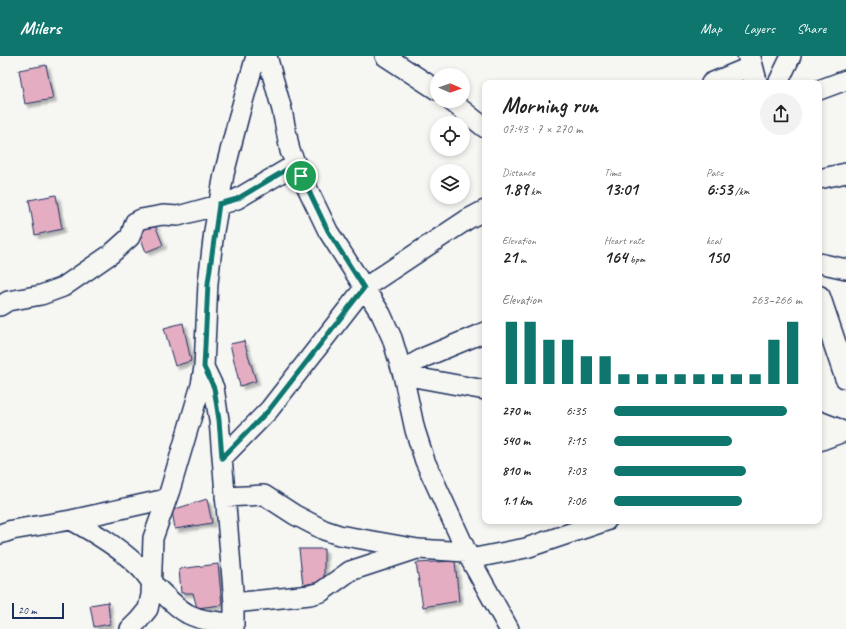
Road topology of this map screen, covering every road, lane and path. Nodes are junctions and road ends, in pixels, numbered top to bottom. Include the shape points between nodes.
1 (256, 56) edge
2 (267, 56) edge
3 (385, 56) edge
4 (791, 56) edge
5 (752, 68) edge
6 (719, 80) edge
7 (779, 80) edge
8 (846, 80) edge
9 (430, 85) edge
10 (822, 89) edge
11 (460, 108) edge
12 (482, 126) edge
13 (296, 164) junction
14 (846, 173) edge
15 (822, 178) edge
16 (219, 204) junction
17 (482, 212) edge
18 (822, 264) edge
19 (846, 269) edge
20 (364, 288) junction
21 (822, 305) edge
22 (0, 306) edge
23 (482, 333) edge
24 (204, 367) junction
25 (402, 372) junction
26 (846, 377) edge
27 (482, 389) edge
28 (822, 422) edge
29 (844, 432) edge
30 (822, 440) edge
31 (222, 458) junction
32 (225, 497) junction
33 (166, 499) junction
34 (71, 520) junction
35 (597, 524) edge
36 (0, 534) edge
37 (418, 548) junction
38 (468, 556) junction
39 (152, 582) junction
40 (234, 603) junction
41 (234, 626) edge
42 (130, 629) edge
43 (509, 629) edge

1 - 16 street via 224,174
2 - 13 street via 290,151
3 - 9 street
4 - 7 street
5 - 6 street
8 - 10 street
11 - 12 street
13 - 16 street via 237,199
13 - 20 street via 328,231
14 - 15 street
16 - 22 street via 178,216 163,215 141,219 135,222 130,237 63,287 41,295 8,301
16 - 24 street via 208,283
17 - 20 street
18 - 19 street
20 - 25 street via 381,314 392,338
20 - 31 street via 269,410
21 - 26 street
23 - 25 street via 425,357
24 - 31 street via 214,388
24 - 33 street via 197,399
25 - 27 street
25 - 38 street via 425,461
28 - 29 street
29 - 30 street
31 - 32 street
32 - 37 street via 264,495 295,515 339,535
32 - 40 street
33 - 34 street
33 - 39 street via 153,538
34 - 36 street
34 - 39 street via 116,546 139,566
35 - 38 street via 526,548
37 - 38 street
37 - 40 street via 350,571 321,592
38 - 43 street
39 - 41 street via 188,614
39 - 42 street via 148,609
40 - 41 street

